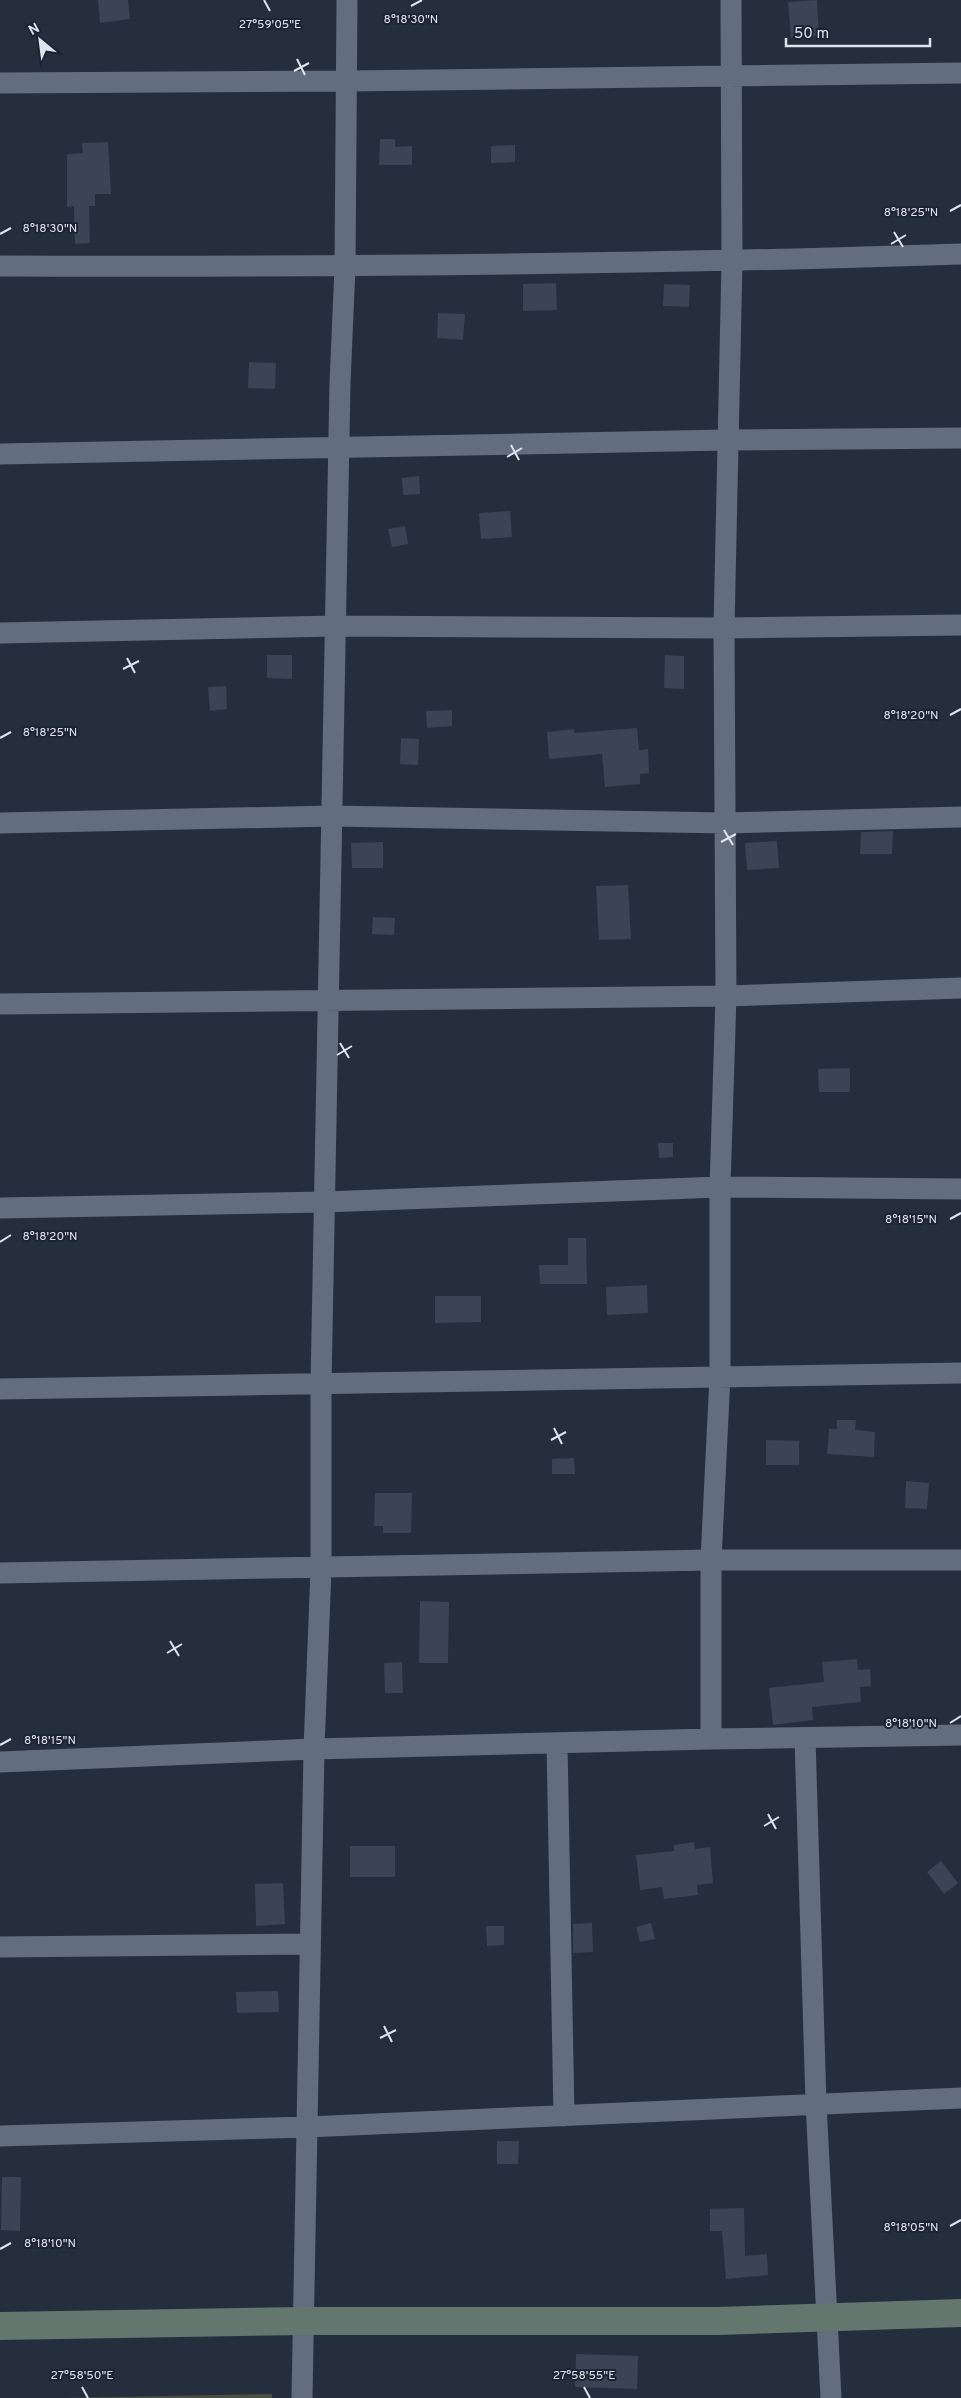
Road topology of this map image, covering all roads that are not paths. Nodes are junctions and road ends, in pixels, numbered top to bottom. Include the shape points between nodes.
1 (348, 0) edge
2 (731, 0) edge
3 (961, 73) edge
4 (731, 77) junction
5 (348, 81) junction
6 (0, 83) edge
7 (961, 254) edge
8 (732, 262) junction
9 (0, 266) edge
10 (345, 267) junction
11 (961, 438) edge
12 (726, 440) junction
13 (339, 448) junction
14 (0, 454) edge
15 (961, 624) edge
16 (335, 626) junction
17 (724, 628) junction
18 (0, 633) edge
19 (332, 816) junction
20 (961, 817) edge
21 (0, 823) edge
22 (726, 824) junction
23 (961, 988) edge
24 (726, 996) junction
25 (328, 1002) junction
26 (0, 1004) edge
27 (720, 1187) junction
28 (961, 1189) edge
29 (325, 1202) junction
30 (0, 1208) edge
31 (961, 1374) edge
32 (720, 1376) junction
33 (321, 1385) junction
34 (0, 1390) edge
35 (710, 1560) junction
36 (961, 1560) edge
37 (321, 1569) junction
38 (0, 1573) edge
39 (961, 1735) edge
40 (805, 1738) junction
41 (711, 1739) junction
42 (558, 1744) junction
43 (314, 1749) junction
44 (0, 1762) edge
45 (310, 1944) junction
46 (0, 1947) edge
47 (961, 2098) edge
48 (816, 2103) junction
49 (564, 2116) junction
50 (307, 2126) junction
51 (0, 2136) edge
52 (961, 2313) edge
53 (826, 2318) junction
54 (303, 2321) junction
55 (0, 2326) edge
56 (302, 2398) edge
57 (831, 2398) edge

1 - 5 street
2 - 4 street
3 - 4 street
4 - 5 street
4 - 8 street
5 - 6 street
5 - 10 street
7 - 8 street
8 - 10 street
8 - 12 street
9 - 10 street
10 - 13 street
11 - 12 street
12 - 13 street
12 - 17 street
13 - 14 street
13 - 16 street
15 - 17 street
16 - 17 street
16 - 18 street
16 - 19 street
17 - 22 street
19 - 21 street
19 - 22 street
19 - 25 street
20 - 22 street
22 - 24 street
23 - 24 street
24 - 25 street
24 - 27 street
25 - 26 street
25 - 29 street
27 - 28 street
27 - 29 street
27 - 32 street
29 - 30 street
29 - 33 street
31 - 32 street
32 - 33 street
32 - 35 street
33 - 34 street
33 - 37 street
35 - 36 street
35 - 37 street
35 - 41 street
37 - 38 street
37 - 43 street
39 - 40 street
40 - 41 street
40 - 48 street
41 - 42 street
42 - 43 street
42 - 49 street
43 - 44 street
43 - 45 street
45 - 46 street
45 - 50 street
47 - 48 street
48 - 49 street
48 - 53 street
49 - 50 street
50 - 51 street
50 - 54 street
52 - 53 street
53 - 54 street
53 - 57 street
54 - 55 street
54 - 56 street

